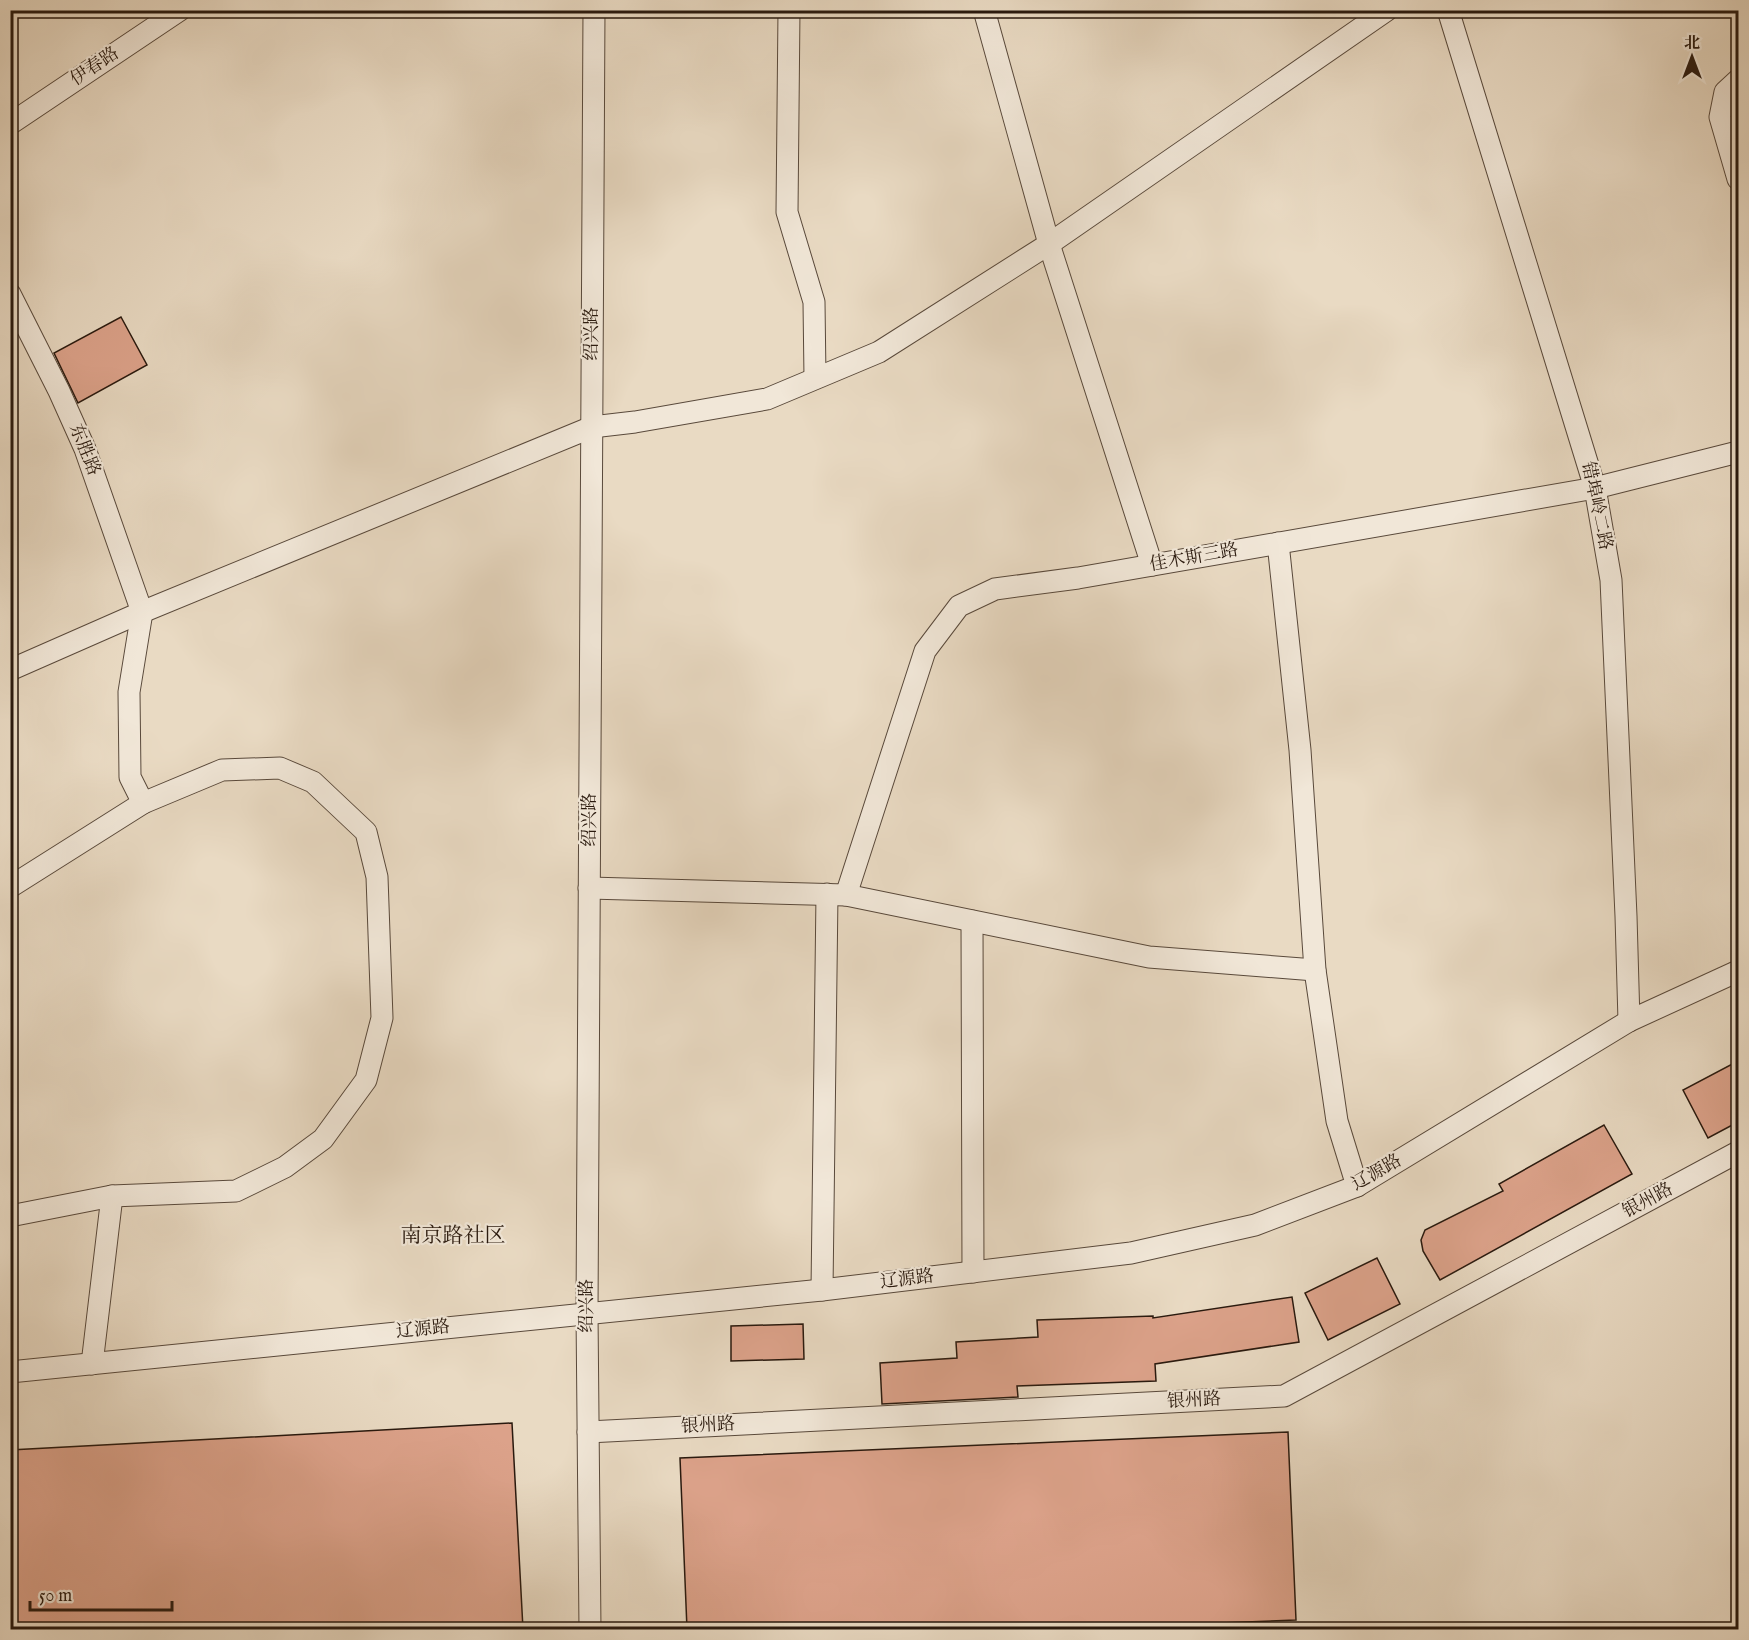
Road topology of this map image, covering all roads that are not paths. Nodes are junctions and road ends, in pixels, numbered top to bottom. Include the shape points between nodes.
1 (180, 10) edge
2 (594, 10) edge
3 (789, 10) edge
4 (984, 10) edge
5 (1387, 10) edge
6 (1448, 10) edge
7 (1738, 80) edge
8 (10, 124) edge
9 (1738, 179) edge
10 (1049, 244) junction
11 (10, 294) edge
12 (815, 378) junction
13 (592, 427) junction
14 (1738, 452) edge
15 (1595, 488) junction
16 (1278, 543) junction
17 (1152, 565) junction
18 (142, 612) junction
19 (10, 670) edge
20 (143, 803) junction
21 (10, 887) edge
22 (589, 888) junction
23 (836, 895) junction
24 (972, 921) junction
25 (1315, 970) junction
26 (1738, 971) edge
27 (1629, 1021) junction
28 (1738, 1152) edge
29 (1356, 1186) junction
30 (112, 1196) junction
31 (10, 1216) edge
32 (974, 1272) junction
33 (822, 1290) junction
34 (586, 1313) junction
35 (92, 1364) junction
36 (10, 1372) edge
37 (588, 1432) junction
38 (590, 1629) edge

1 - 8 street, 伊春路
2 - 13 street, 绍兴路
3 - 12 street via 787,212 814,302
4 - 10 street
5 - 10 street
6 - 15 street, 错埠岭二路
7 - 9 street via 1725,92 1720,117
10 - 12 street via 879,352
10 - 17 street
11 - 18 street, 东胜路 via 85,449
12 - 13 street via 767,399
13 - 18 street
13 - 22 street, 绍兴路
14 - 15 street, 佳木斯三路
15 - 16 street, 佳木斯三路
15 - 27 street, 错埠岭二路 via 1611,580
16 - 17 street, 佳木斯三路
16 - 25 street via 1300,750
17 - 23 street, 佳木斯三路 via 994,589 959,606 926,651
18 - 19 street
18 - 20 street via 129,692 130,777
20 - 21 street
20 - 30 street via 222,770 280,768 313,782 366,831 377,877 382,1018 366,1080 323,1139 285,1167 236,1191
22 - 23 street
22 - 34 street, 绍兴路
23 - 24 street
23 - 33 street, 佳木斯三路
24 - 25 street via 1149,957
24 - 32 street
25 - 29 street via 1337,1121
26 - 27 street, 辽源路
27 - 29 street, 辽源路
28 - 37 street, 银州路 via 1284,1396
29 - 32 street, 辽源路 via 1255,1225 1131,1253
30 - 31 street
30 - 35 street
32 - 33 street, 辽源路
33 - 34 street, 辽源路
34 - 35 street, 辽源路
34 - 37 street, 绍兴路
35 - 36 street, 辽源路
37 - 38 street, 绍兴路

